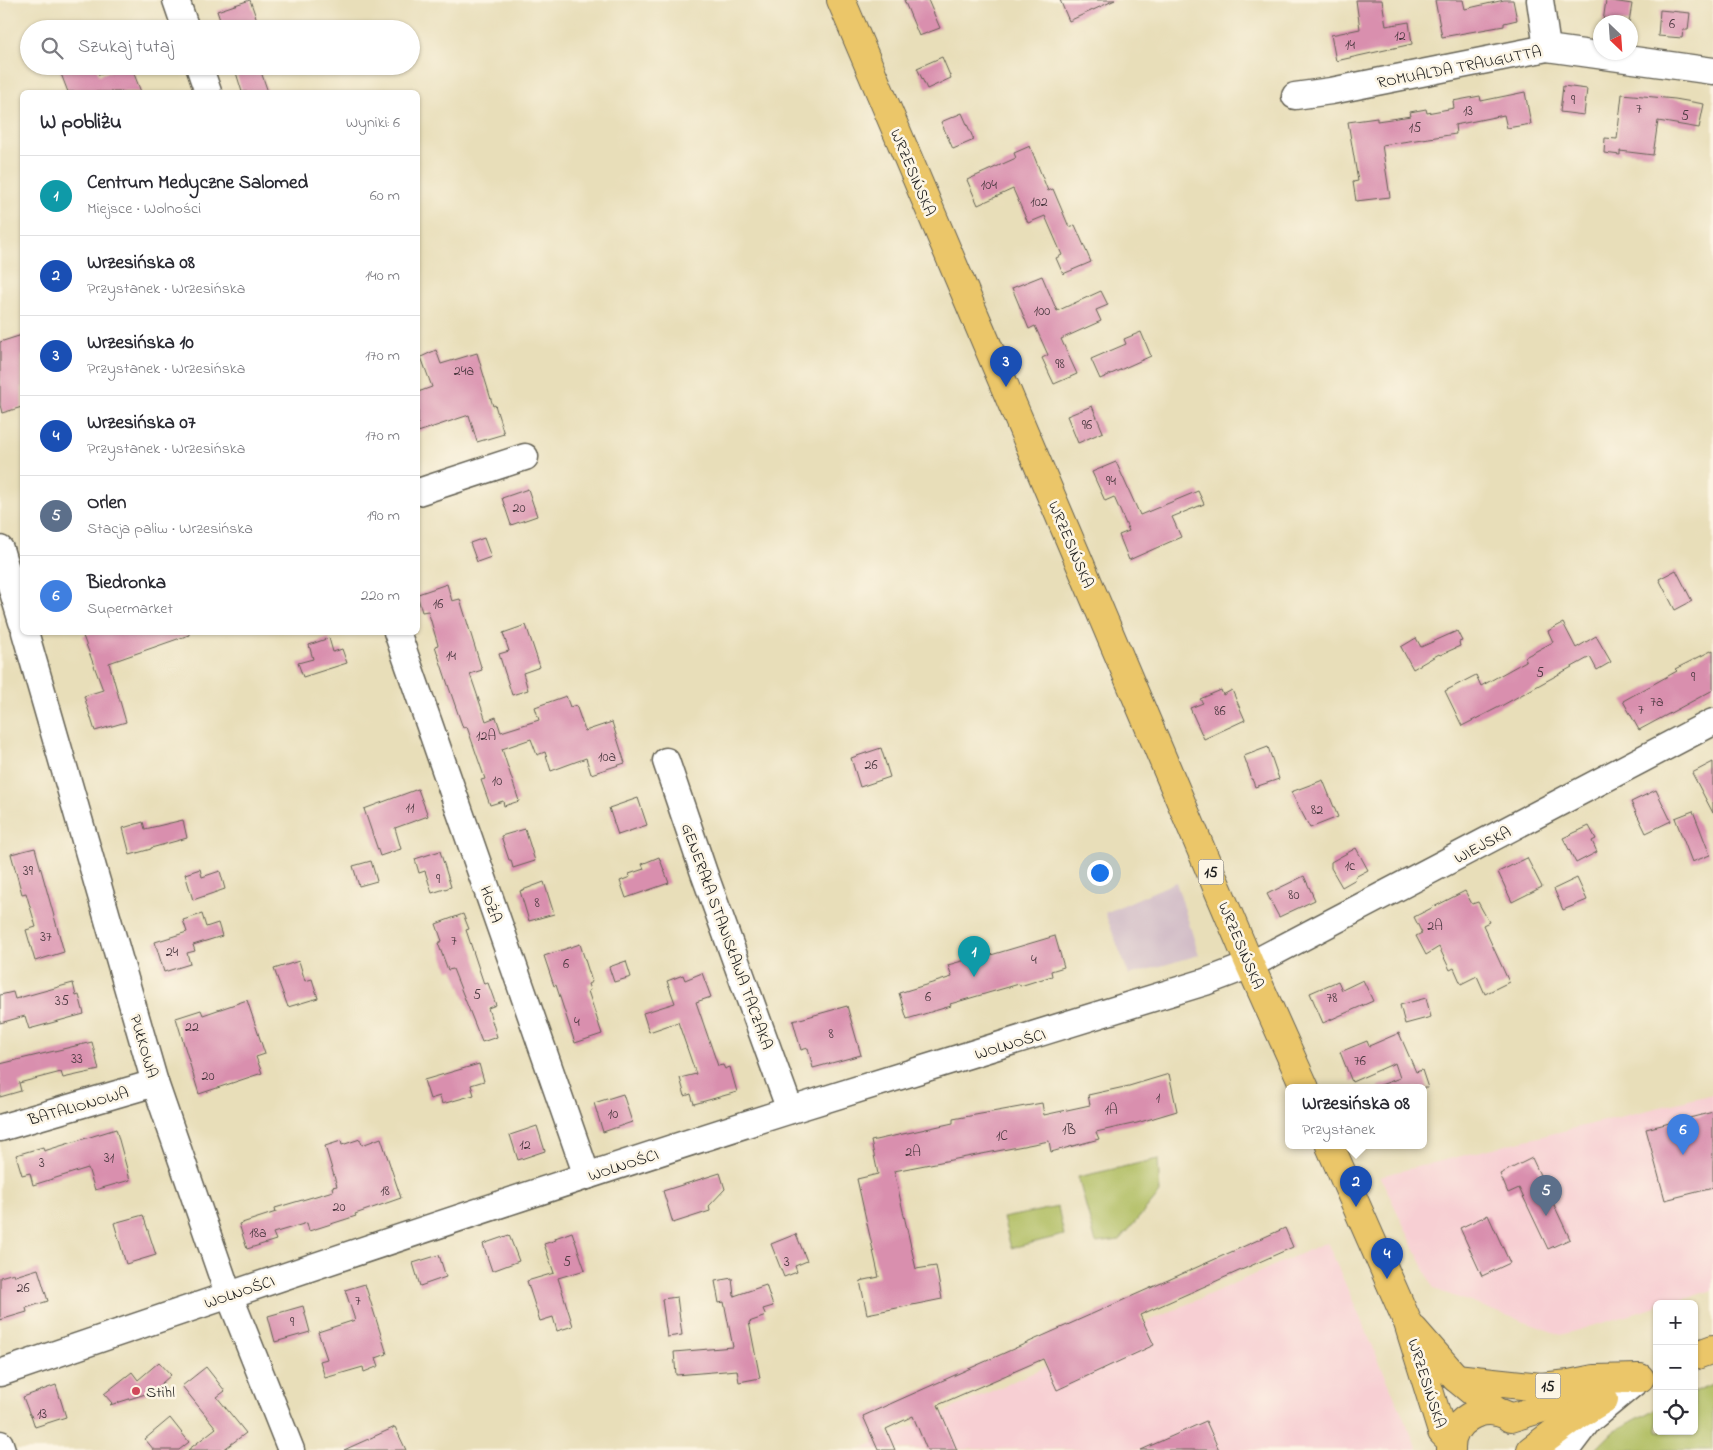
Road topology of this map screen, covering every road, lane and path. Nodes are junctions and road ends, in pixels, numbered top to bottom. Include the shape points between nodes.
1 (176, 0) edge
2 (841, 0) edge
3 (1540, 0) edge
4 (183, 20) edge
5 (1546, 48) junction
6 (1713, 71) edge
7 (202, 75) edge
8 (207, 90) edge
9 (1295, 96) dead end
10 (525, 457) dead end
11 (420, 491) edge
12 (0, 549) edge
13 (20, 615) edge
14 (26, 635) edge
15 (398, 635) edge
16 (1713, 722) edge
17 (666, 761) dead end
18 (1250, 966) junction
19 (155, 1083) junction
20 (1303, 1084) edge
21 (790, 1110) junction
22 (0, 1128) edge
23 (1331, 1149) edge
24 (587, 1176) junction
25 (229, 1294) junction
26 (1408, 1323) junction
27 (1713, 1349) edge
28 (1698, 1355) edge
29 (0, 1373) edge
30 (1648, 1375) edge
31 (1456, 1378) junction
32 (1504, 1415) junction
33 (0, 1444) edge
34 (1451, 1446) edge
35 (2, 1450) edge
36 (291, 1450) edge
37 (1524, 1450) edge
38 (1531, 1450) edge
39 (1566, 1450) edge

1 - 4 street
2 - 18 main road, WRZESIŃSKA / 15
3 - 5 street
5 - 6 street, ROMUALDA TRAUGUTTA
5 - 9 street, ROMUALDA TRAUGUTTA
7 - 8 street
10 - 11 street
12 - 13 street
14 - 19 street, PUŁKOWA
15 - 24 street, HOŻA
16 - 18 street, WIEJSKA
17 - 21 street, GENERAŁA STANISŁAWA TACZAKA
18 - 20 main road, WRZESIŃSKA / 15
18 - 21 street, WOLNOŚCI
19 - 22 street, BATALIONOWA
19 - 25 street, PUŁKOWA
21 - 24 street, WOLNOŚCI
23 - 26 main road, WRZESIŃSKA / 15
24 - 25 street, WOLNOŚCI
25 - 29 street, WOLNOŚCI
25 - 36 street, PUŁKOWA
26 - 31 main road, WRZESIŃSKA / 15
26 - 34 main road, WRZESIŃSKA / 15 via 1442,1432
27 - 28 main road
30 - 31 main road, 15 via 1594,1378 1541,1387
30 - 32 main road, 15
30 - 38 main road, 15 via 1578,1415
30 - 39 street via 1588,1421
31 - 32 main road, WRZESIŃSKA / 15
32 - 34 main road, 15 via 1485,1411 1474,1414 1456,1428
32 - 37 main road, 15 via 1521,1431
33 - 35 street

